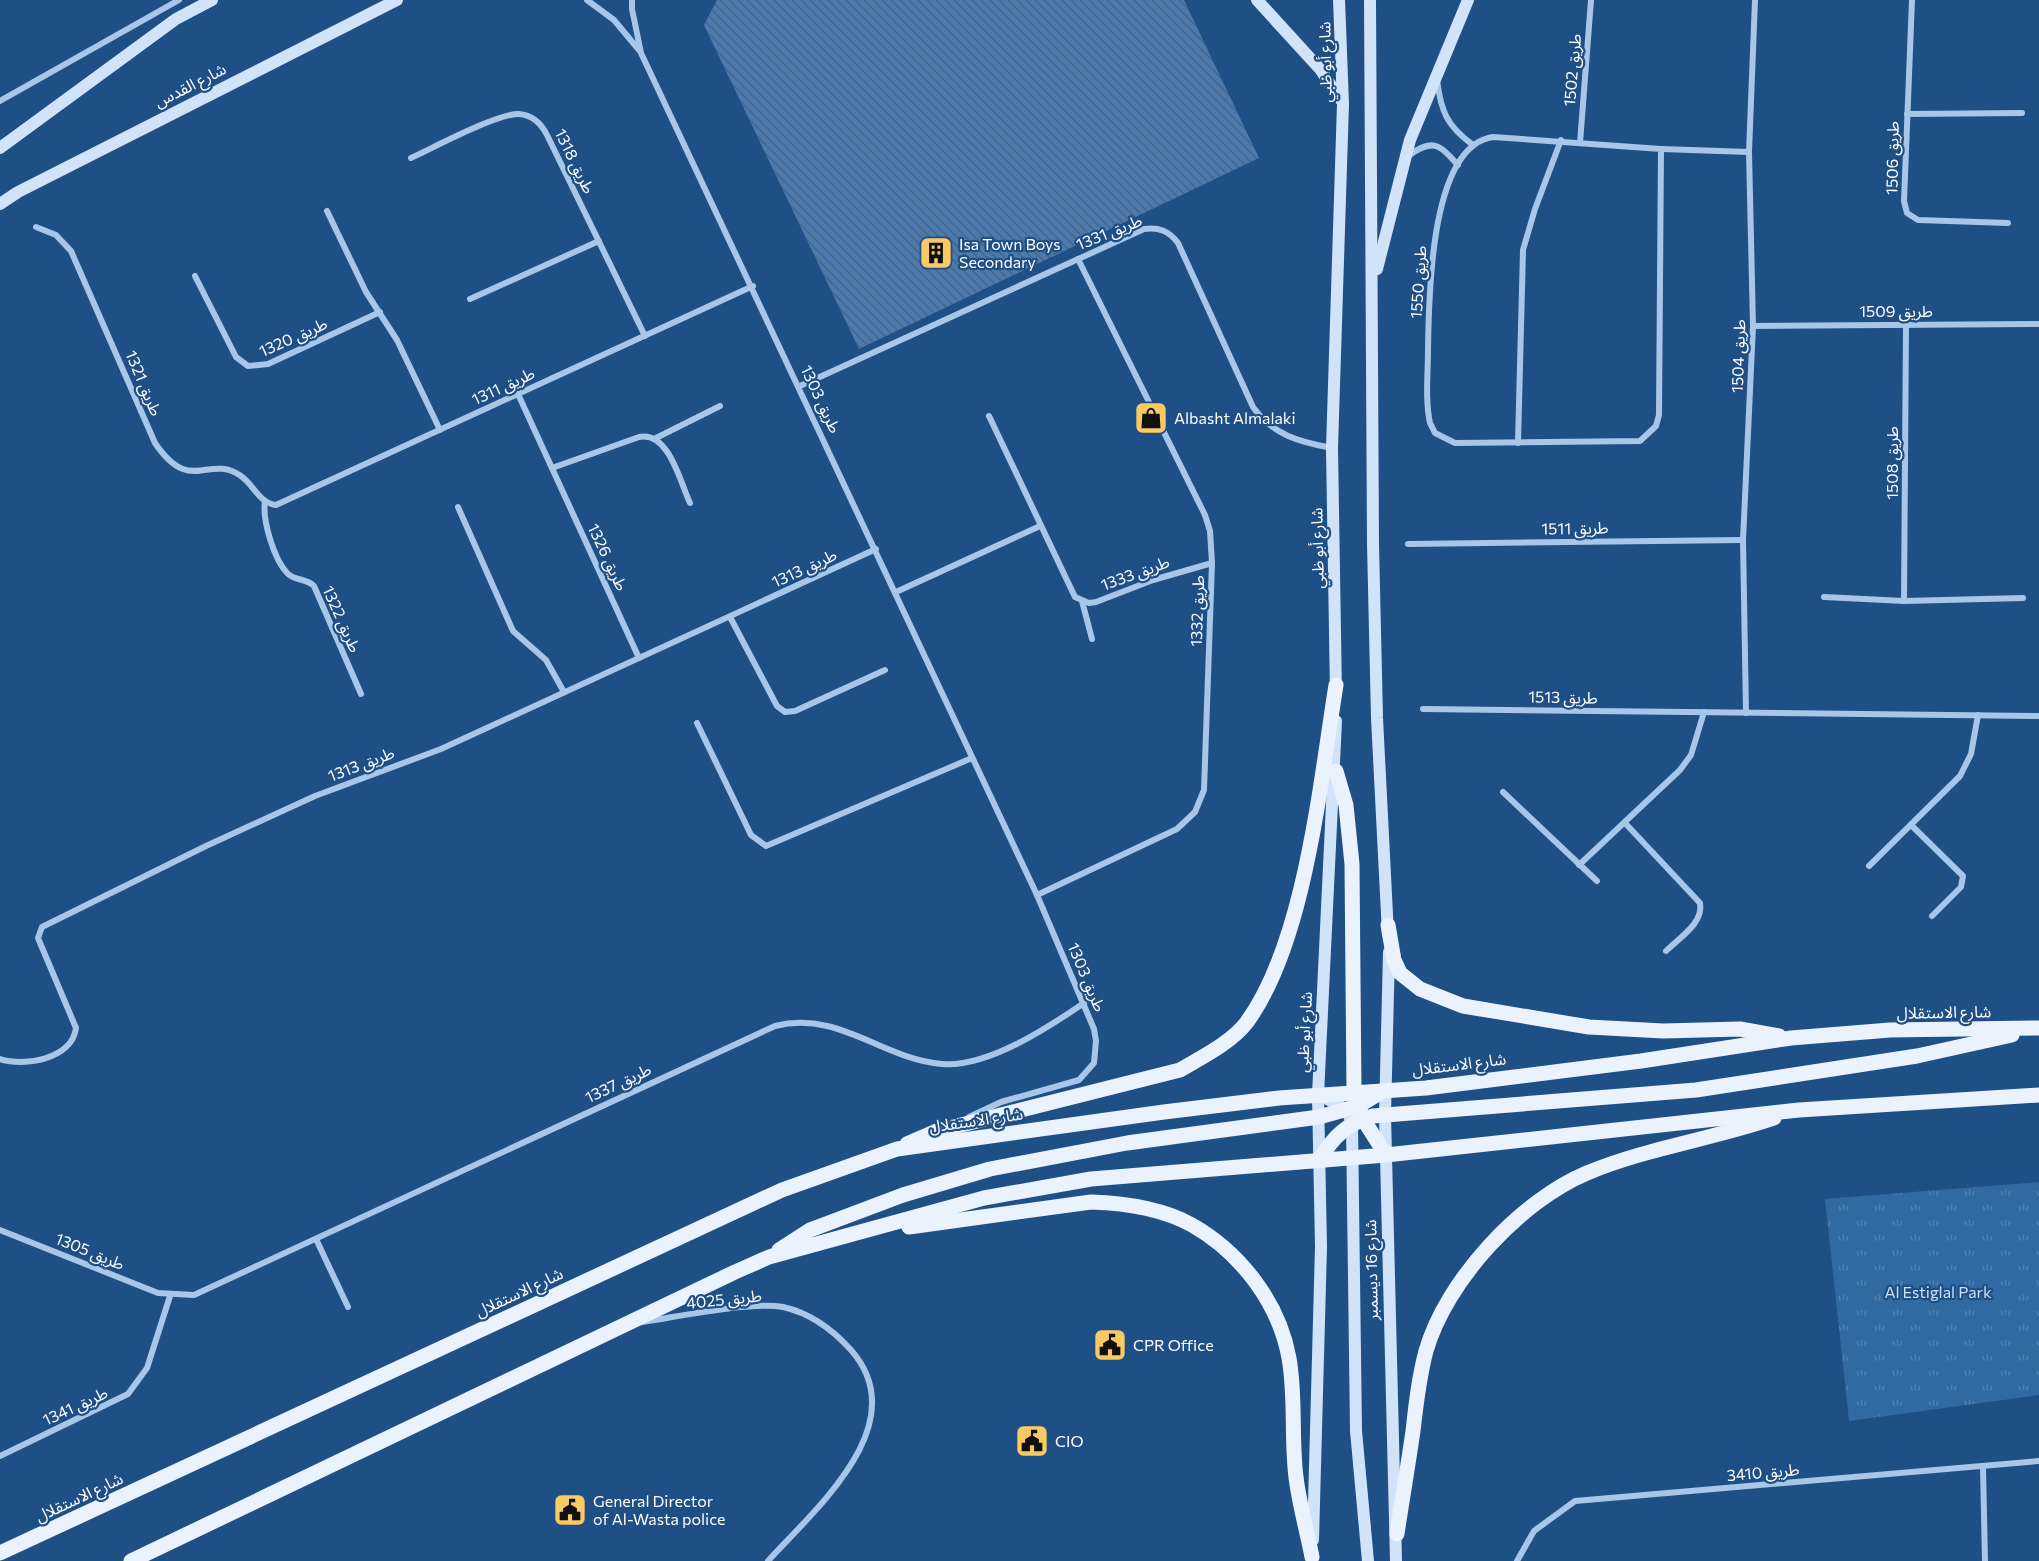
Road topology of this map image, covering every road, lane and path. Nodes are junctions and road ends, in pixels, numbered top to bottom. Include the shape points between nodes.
1 (179, 0) edge
2 (212, 0) edge
3 (398, 0) edge
4 (587, 0) edge
5 (632, 0) edge
6 (1257, 0) edge
7 (1339, 0) edge
8 (1370, 0) edge
9 (1468, 0) edge
10 (1592, 0) edge
11 (1755, 0) edge
12 (1912, 0) edge
13 (641, 53) junction
14 (1437, 75) junction
15 (0, 101) edge
16 (1343, 104) junction
17 (2022, 113) dead end
18 (1907, 114) junction
19 (1561, 140) junction
20 (1580, 143) junction
21 (1473, 145) junction
22 (0, 148) edge
23 (1661, 148) junction
24 (1749, 152) junction
25 (411, 158) dead end
26 (1403, 160) junction
27 (1458, 165) junction
28 (0, 204) edge
29 (327, 211) dead end
30 (2008, 224) dead end
31 (36, 227) dead end
32 (599, 241) junction
33 (1078, 259) junction
34 (195, 276) dead end
35 (753, 286) junction
36 (1373, 287) junction
37 (470, 300) dead end
38 (380, 312) junction
39 (2039, 324) edge
40 (1906, 325) junction
41 (1753, 326) junction
42 (645, 336) junction
43 (800, 386) junction
44 (518, 394) junction
45 (720, 406) dead end
46 (989, 416) dead end
47 (440, 430) junction
48 (656, 438) junction
49 (1518, 443) junction
50 (1332, 448) junction
51 (552, 468) junction
52 (265, 501) junction
53 (690, 503) dead end
54 (458, 507) dead end
55 (1040, 526) junction
56 (1743, 540) junction
57 (1408, 544) dead end
58 (876, 549) junction
59 (1212, 563) junction
60 (896, 592) junction
61 (1824, 597) dead end
62 (2023, 598) dead end
63 (1082, 601) junction
64 (1904, 601) junction
65 (730, 617) junction
66 (1092, 639) dead end
67 (639, 658) junction
68 (885, 670) dead end
69 (1336, 685) junction
70 (564, 692) junction
71 (361, 694) dead end
72 (1423, 709) dead end
73 (1704, 712) junction
74 (1746, 713) junction
75 (1978, 716) junction
76 (2039, 716) edge
77 (697, 723) dead end
78 (972, 758) junction
79 (1336, 771) junction
80 (1503, 792) dead end
81 (1625, 823) junction
82 (1911, 825) junction
83 (1579, 865) junction
84 (1869, 866) dead end
85 (1596, 881) dead end
86 (1037, 895) junction
87 (1932, 916) dead end
88 (1388, 925) junction
89 (1666, 951) dead end
90 (1084, 1002) junction
91 (2039, 1029) edge
92 (1791, 1038) junction
93 (0, 1059) edge
94 (1385, 1089) junction
95 (1318, 1095) junction
96 (2039, 1095) edge
97 (1355, 1110) junction
98 (1800, 1110) junction
99 (1385, 1115) junction
100 (1319, 1117) junction
101 (950, 1128) junction
102 (897, 1149) junction
103 (1386, 1155) junction
104 (1351, 1158) junction
105 (1320, 1160) junction
106 (0, 1230) edge
107 (852, 1234) junction
108 (316, 1239) junction
109 (769, 1257) junction
110 (170, 1296) junction
111 (348, 1307) dead end
112 (624, 1324) junction
113 (0, 1456) edge
114 (2039, 1461) edge
115 (1983, 1467) junction
116 (1397, 1534) junction
117 (0, 1553) edge
118 (1312, 1559) edge
119 (131, 1561) edge
120 (768, 1561) edge
121 (1368, 1561) edge
122 (1396, 1561) edge
123 (1517, 1561) edge
124 (1985, 1561) edge

1 - 15 street
2 - 22 main road via 176,19
3 - 28 main road, شارع القدس
4 - 13 street, طريق 1303 via 614,20
5 - 13 street, طريق 1303
6 - 16 main road via 1320,69
7 - 16 main road, شارع أبو ظبي
8 - 36 main road
9 - 14 main road
10 - 20 street, طريق 1502
11 - 24 street, طريق 1504
12 - 18 street, طريق 1506
13 - 35 street, طريق 1303
14 - 21 street via 1446,119
14 - 26 main road
16 - 50 main road, شارع أبو ظبي
17 - 18 street
18 - 30 street, طريق 1506 via 1907,213 1918,220
19 - 20 street
19 - 21 street via 1493,137
19 - 49 street via 1523,250
20 - 23 street
21 - 27 street, طريق 1550
23 - 24 street
23 - 49 street, طريق 1550 via 1656,426 1650,435 1629,443
24 - 41 street, طريق 1504
25 - 32 street, طريق 1318 via 508,115 527,115 543,126
26 - 27 street via 1431,145 1444,150
26 - 36 main road
27 - 49 street, طريق 1550 via 1438,220 1430,264 1430,423 1436,433 1455,443
29 - 38 street via 366,292
31 - 52 street, طريق 1321 via 56,235 71,251 155,443 165,457 177,468 219,469 240,475
32 - 37 street
32 - 42 street, طريق 1318
33 - 43 street, طريق 1331
33 - 50 street, طريق 1331 via 1144,229 1167,232 1178,243 1260,417 1292,439
33 - 59 street, طريق 1332 via 1205,515
34 - 38 street, طريق 1320 via 236,357 248,366 268,364
35 - 42 street, طريق 1311
35 - 43 street, طريق 1303
36 - 88 main road via 1376,695
38 - 47 street
39 - 40 street, طريق 1509
40 - 41 street, طريق 1509
40 - 64 street, طريق 1508
41 - 56 street, طريق 1504
42 - 44 street, طريق 1311
43 - 58 street, طريق 1303
44 - 47 street, طريق 1311
44 - 51 street, طريق 1326
45 - 48 street
46 - 55 street, طريق 1333
47 - 52 street, طريق 1311 via 282,503
48 - 51 street via 639,437
48 - 53 street via 664,446
50 - 69 main road, شارع أبو ظبي
51 - 67 street, طريق 1326
52 - 71 street, طريق 1322 via 266,526 283,567 314,586
54 - 70 street via 513,631 546,660
55 - 60 street
55 - 63 street, طريق 1333 via 1071,592
56 - 57 street, طريق 1511
56 - 74 street, طريق 1504
58 - 60 street, طريق 1303
58 - 65 street, طريق 1313
59 - 63 street, طريق 1333 via 1152,580 1096,602
59 - 86 street, طريق 1332 via 1201,801 1177,829
60 - 78 street, طريق 1303
61 - 64 street
62 - 64 street
63 - 66 street
65 - 67 street, طريق 1313
65 - 68 street via 777,706 784,712 795,711
67 - 70 street, طريق 1313
69 - 79 main road, شارع أبو ظبي
69 - 101 main road via 1297,899 1269,986 1245,1024 1180,1070
70 - 93 street, طريق 1313 via 441,749 315,796 42,927 38,938 76,1028 75,1038 65,1048 38,1061 12,1063
72 - 73 street, طريق 1513
73 - 74 street, طريق 1513
73 - 81 street via 1691,755
74 - 75 street, طريق 1513
75 - 76 street, طريق 1513
75 - 82 street via 1971,754 1960,776
77 - 78 street via 751,835 766,846
78 - 86 street, طريق 1303
79 - 95 main road, شارع أبو ظبي
79 - 97 main road via 1346,806 1352,864
80 - 83 street
81 - 83 street
81 - 89 street via 1700,903 1699,919
82 - 84 street
82 - 87 street via 1964,880
83 - 85 street
86 - 90 street, طريق 1303
88 - 92 main road via 1400,973 1420,989 1463,1006 1589,1027 1663,1031 1740,1029
88 - 94 main road, شارع 16 ديسمبر
90 - 101 street, طريق 1303 via 1096,1041 1094,1063 1085,1076 1001,1102
90 - 108 street, طريق 1337 via 1015,1043 980,1059 956,1064 919,1059 824,1024 799,1021 775,1026
91 - 92 main road, شارع الاستقلال via 1890,1030
91 - 99 main road via 1917,1056 1696,1090
92 - 94 main road, شارع الاستقلال via 1641,1061 1426,1088
94 - 97 main road
94 - 99 main road, شارع 16 ديسمبر
95 - 97 main road, شارع الاستقلال
95 - 100 main road
95 - 102 main road, شارع الاستقلال
96 - 98 main road
97 - 99 main road
97 - 100 main road
97 - 103 main road
97 - 104 main road
97 - 105 main road
98 - 103 main road
98 - 116 main road via 1615,1162 1554,1190 1512,1223 1476,1262 1447,1305 1427,1348
99 - 103 main road, شارع 16 ديسمبر
100 - 105 main road
100 - 109 main road via 1127,1143 990,1169 903,1195 810,1230
101 - 102 main road via 924,1135
102 - 117 main road, شارع الاستقلال via 783,1190
103 - 104 main road
103 - 116 main road, شارع 16 ديسمبر
104 - 105 main road
104 - 121 main road via 1356,1431
105 - 107 main road via 1091,1179 984,1198
105 - 118 main road
106 - 110 street, طريق 1305
107 - 109 main road
107 - 118 main road via 1091,1202 1128,1205 1192,1225 1231,1255 1254,1279 1273,1308 1289,1357 1296,1476
108 - 110 street, طريق 1337 via 205,1292
108 - 111 street
109 - 112 main road
110 - 113 street, طريق 1341 via 147,1368 128,1394
112 - 119 main road
112 - 120 street, طريق 4025 via 782,1307 824,1325 857,1358 867,1378 872,1402 872,1419 863,1444 843,1478
114 - 115 street, طريق 3410
115 - 123 street, طريق 3410 via 1575,1501 1534,1531
115 - 124 street
116 - 122 main road, شارع 16 ديسمبر

